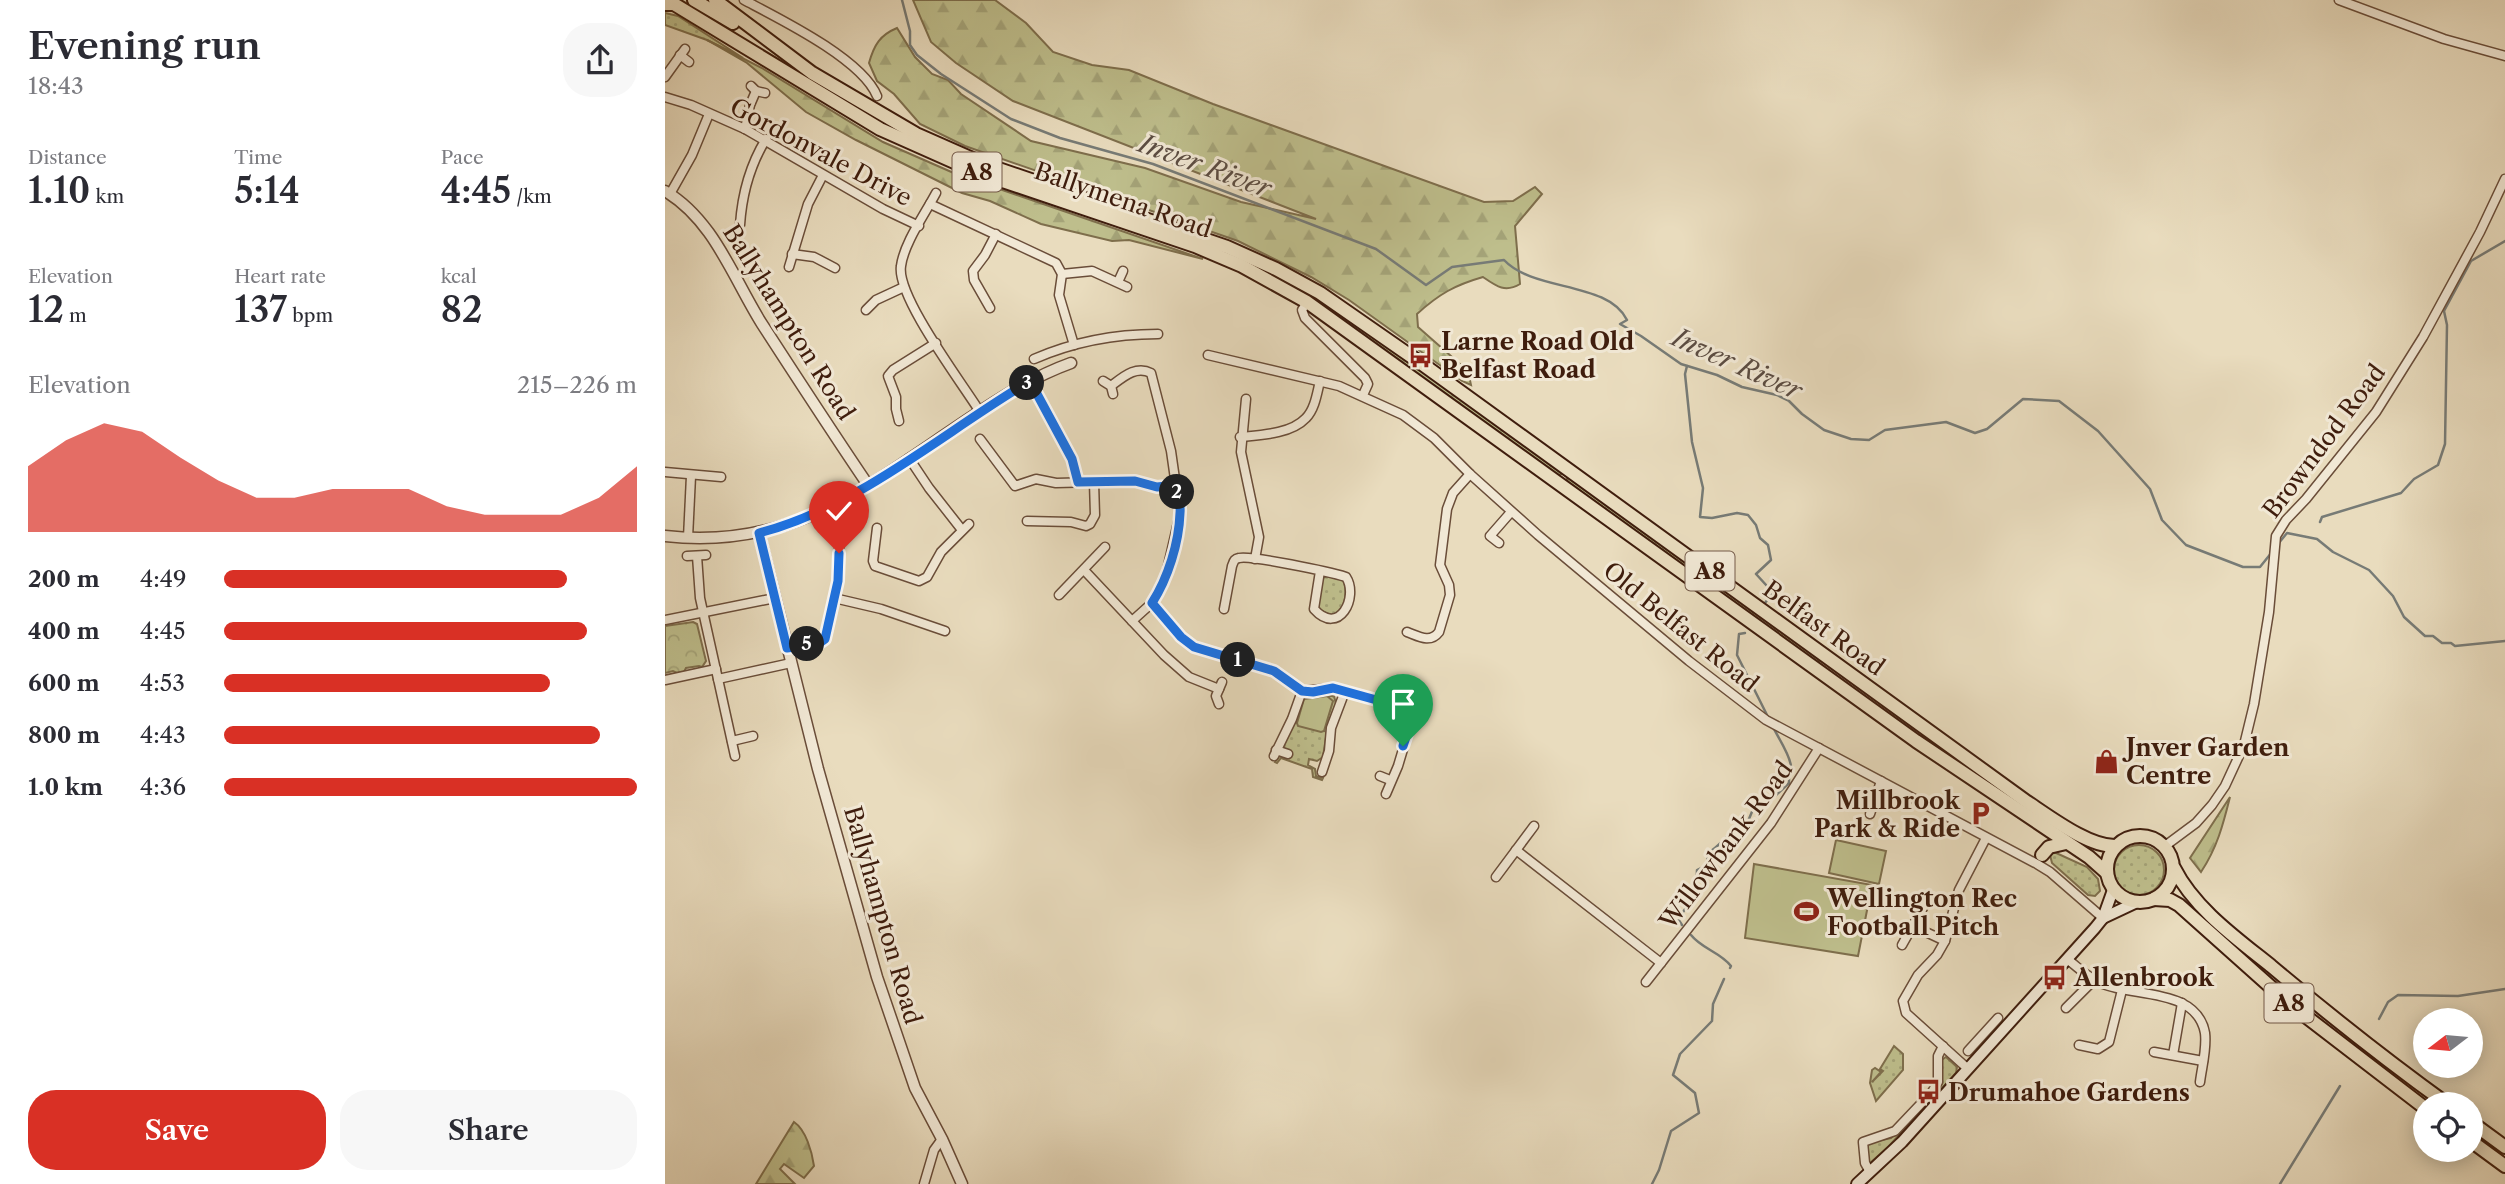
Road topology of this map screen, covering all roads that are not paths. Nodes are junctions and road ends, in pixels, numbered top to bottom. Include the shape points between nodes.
1 (694, 0) edge
2 (715, 0) edge
3 (744, 0) edge
4 (2339, 0) edge
5 (665, 4) edge
6 (2505, 56) edge
7 (689, 62) dead end
8 (812, 72) junction
9 (665, 77) edge
10 (757, 90) dead end
11 (877, 96) dead end
12 (665, 97) edge
13 (709, 114) junction
14 (745, 129) junction
15 (766, 139) junction
16 (823, 175) junction
17 (2505, 179) edge
18 (668, 192) edge
19 (936, 193) dead end
20 (930, 204) junction
21 (740, 225) dead end
22 (919, 226) junction
23 (996, 234) junction
24 (792, 254) junction
25 (789, 267) dead end
26 (835, 268) dead end
27 (1123, 271) dead end
28 (1062, 274) junction
29 (1118, 282) junction
30 (1308, 286) joint
31 (904, 287) junction
32 (1127, 287) dead end
33 (1307, 302) junction
34 (990, 308) dead end
35 (866, 310) dead end
36 (1153, 332) dead end
37 (936, 343) junction
38 (1074, 345) junction
39 (1207, 355) dead end
40 (1034, 359) dead end
41 (1071, 363) dead end
42 (1030, 381) junction
43 (1320, 381) junction
44 (1109, 387) dead end
45 (1363, 395) junction
46 (1234, 404) dead end
47 (980, 412) junction
48 (898, 421) dead end
49 (1240, 437) junction
50 (986, 443) dead end
51 (909, 458) junction
52 (665, 472) edge
53 (1471, 474) junction
54 (691, 476) junction
55 (721, 477) dead end
56 (1078, 482) junction
57 (1094, 482) junction
58 (868, 485) junction
59 (1176, 485) junction
60 (1511, 512) junction
61 (1027, 521) dead end
62 (842, 525) dead end
63 (759, 533) junction
64 (880, 535) dead end
65 (665, 536) edge
66 (688, 538) junction
67 (1499, 542) dead end
68 (1105, 547) dead end
69 (687, 556) dead end
70 (1255, 559) junction
71 (1084, 570) junction
72 (1320, 571) junction
73 (1059, 595) dead end
74 (775, 598) junction
75 (834, 598) junction
76 (1152, 603) junction
77 (1227, 607) dead end
78 (703, 613) junction
79 (665, 620) edge
80 (1132, 621) junction
81 (945, 631) dead end
82 (1406, 632) dead end
83 (787, 648) junction
84 (791, 663) junction
85 (716, 669) junction
86 (718, 679) junction
87 (665, 680) edge
88 (1302, 691) junction
89 (1345, 691) junction
90 (1219, 704) dead end
91 (753, 736) dead end
92 (732, 741) junction
93 (1819, 748) junction
94 (1288, 754) dead end
95 (735, 756) dead end
96 (1320, 767) dead end
97 (1380, 776) dead end
98 (1390, 780) junction
99 (1881, 780) junction
100 (1386, 794) dead end
101 (1870, 814) dead end
102 (1534, 827) dead end
103 (1986, 838) junction
104 (2066, 844) junction
105 (2116, 846) junction
106 (2165, 846) junction
107 (1516, 850) junction
108 (2039, 859) junction
109 (2174, 868) junction
110 (2107, 873) junction
111 (1496, 877) dead end
112 (2113, 890) junction
113 (2154, 899) junction
114 (2137, 902) junction
115 (1924, 906) dead end
116 (2103, 918) junction
117 (1913, 926) junction
118 (1945, 941) junction
119 (1902, 945) dead end
120 (2067, 959) junction
121 (1661, 963) junction
122 (2094, 980) junction
123 (1646, 982) dead end
124 (2122, 990) junction
125 (2073, 1002) junction
126 (2182, 1003) junction
127 (2066, 1008) dead end
128 (2080, 1009) dead end
129 (1997, 1025) junction
130 (2078, 1045) dead end
131 (1943, 1046) junction
132 (1968, 1051) dead end
133 (2154, 1052) dead end
134 (2173, 1055) junction
135 (2203, 1061) junction
136 (1967, 1068) junction
137 (2200, 1082) dead end
138 (2431, 1092) edge
139 (2413, 1099) edge
140 (2483, 1131) edge
141 (942, 1139) junction
142 (2505, 1147) edge
143 (2483, 1150) edge
144 (2505, 1166) edge
145 (1870, 1172) junction
146 (924, 1184) edge
147 (962, 1184) edge
148 (1857, 1184) edge

1 - 8 highway, A8
2 - 8 highway, Ballymena Road / A8
3 - 11 street via 820,42 861,72
4 - 6 street
5 - 33 highway, Ballymena Road / A8 via 674,5 892,134 979,173 1195,246
7 - 9 street via 683,52
8 - 30 highway, Ballymena Road / A8 via 881,115 956,152 1227,247
10 - 14 street
12 - 13 street, Gordonvale Drive
13 - 14 street, Gordonvale Drive
13 - 18 street via 692,155
14 - 15 street, Gordonvale Drive
15 - 16 street, Gordonvale Drive
15 - 21 street via 754,161
16 - 22 street, Gordonvale Drive
16 - 24 street via 810,198
17 - 106 street, Browndod Road via 2429,326 2377,412 2276,536 2259,678 2244,745 2212,805
18 - 58 street, Ballyhampton Road via 709,233 760,321
19 - 20 street
20 - 22 street
20 - 23 street
22 - 31 street via 902,260
23 - 28 street via 1050,259
23 - 34 street via 973,272
24 - 25 street
24 - 26 street via 814,257
27 - 29 street
28 - 29 street via 1090,271
28 - 38 street via 1058,293
29 - 32 street
30 - 105 highway, Belfast Road / A8 via 2027,802 2095,841
31 - 35 street
31 - 37 street
33 - 45 street via 1302,310 1305,318 1365,378
33 - 104 highway, Belfast Road / A8
36 - 38 street
37 - 47 street
37 - 48 street via 888,376
38 - 40 street
39 - 43 street, Old Belfast Road
41 - 42 street
42 - 47 street
42 - 56 street via 1072,459
43 - 45 street, Old Belfast Road
43 - 49 street via 1311,411 1301,422 1275,432
44 - 59 street via 1129,373 1151,373
45 - 53 street, Old Belfast Road via 1424,430
46 - 49 street via 1245,402
47 - 51 street
49 - 70 street via 1259,537
50 - 56 street via 1015,486 1036,479
51 - 58 street
51 - 64 street via 929,488 966,527 919,581 875,566
52 - 54 street
53 - 60 street, Old Belfast Road
53 - 82 street via 1453,493 1447,509 1440,565 1450,595 1439,632 1429,639
54 - 55 street
54 - 66 street
56 - 57 street
57 - 59 street
57 - 61 street via 1095,516 1090,524
58 - 63 street via 812,517
59 - 76 street via 1180,514 1175,540 1165,579
60 - 67 street via 1490,536
60 - 93 street, Old Belfast Road via 1689,661 1766,720
62 - 75 street
63 - 66 street
63 - 74 street, Ballyhampton Road
65 - 66 street
68 - 71 street
69 - 78 street via 702,556 698,589
70 - 72 street
70 - 77 street via 1234,561
71 - 73 street
71 - 80 street
72 - 72 street via 1314,609 1321,616 1341,616 1349,581
74 - 78 street
74 - 83 street, Ballyhampton Road
75 - 81 street
75 - 83 street via 825,639
76 - 80 street
76 - 88 street via 1194,647 1274,671
78 - 79 street
78 - 85 street
80 - 90 street via 1189,677 1220,685
83 - 84 street, Ballyhampton Road
84 - 86 street
84 - 141 street, Ballyhampton Road via 877,977 911,1078
85 - 86 street
85 - 87 street
86 - 92 street
88 - 89 street
88 - 94 street via 1275,753
89 - 96 street via 1331,728 1329,751
89 - 98 street via 1409,709 1413,716
91 - 92 street
92 - 95 street
93 - 99 street, Old Belfast Road
93 - 121 street, Willowbank Road via 1776,816
97 - 98 street
98 - 100 street
99 - 101 street
99 - 103 street, Old Belfast Road
102 - 107 street
103 - 108 street, Old Belfast Road
103 - 118 street via 1959,890
104 - 108 highway via 2049,848
104 - 110 highway, Belfast Road / A8
105 - 106 highway via 2138,835
105 - 110 highway
106 - 109 highway, A8
107 - 111 street
107 - 121 street, Willowbank Road
108 - 116 street, Old Belfast Road
109 - 113 highway via 2169,887
109 - 138 highway, A8 via 2188,892 2253,951
110 - 112 highway
112 - 114 highway
112 - 116 main road
113 - 114 highway, A8
113 - 139 highway, A8 via 2170,900 2187,911 2291,1004
114 - 116 main road
115 - 117 street
116 - 120 main road
117 - 118 street
117 - 119 street
118 - 131 street via 1902,1004
120 - 122 street
120 - 129 main road
121 - 123 street, Willowbank Road
122 - 124 street
122 - 125 street
124 - 126 street
124 - 130 street via 2111,1040 2098,1049
125 - 127 street
125 - 128 street
126 - 134 street
126 - 135 street via 2204,1029
129 - 132 street
129 - 136 main road
131 - 136 street
131 - 145 street via 1938,1056 1938,1082 1932,1092 1895,1131 1863,1142
133 - 134 street
134 - 135 street
135 - 137 street
136 - 145 main road
140 - 142 highway
141 - 146 street via 933,1150
141 - 147 street, Ballyhampton Road
143 - 144 highway
145 - 148 main road

